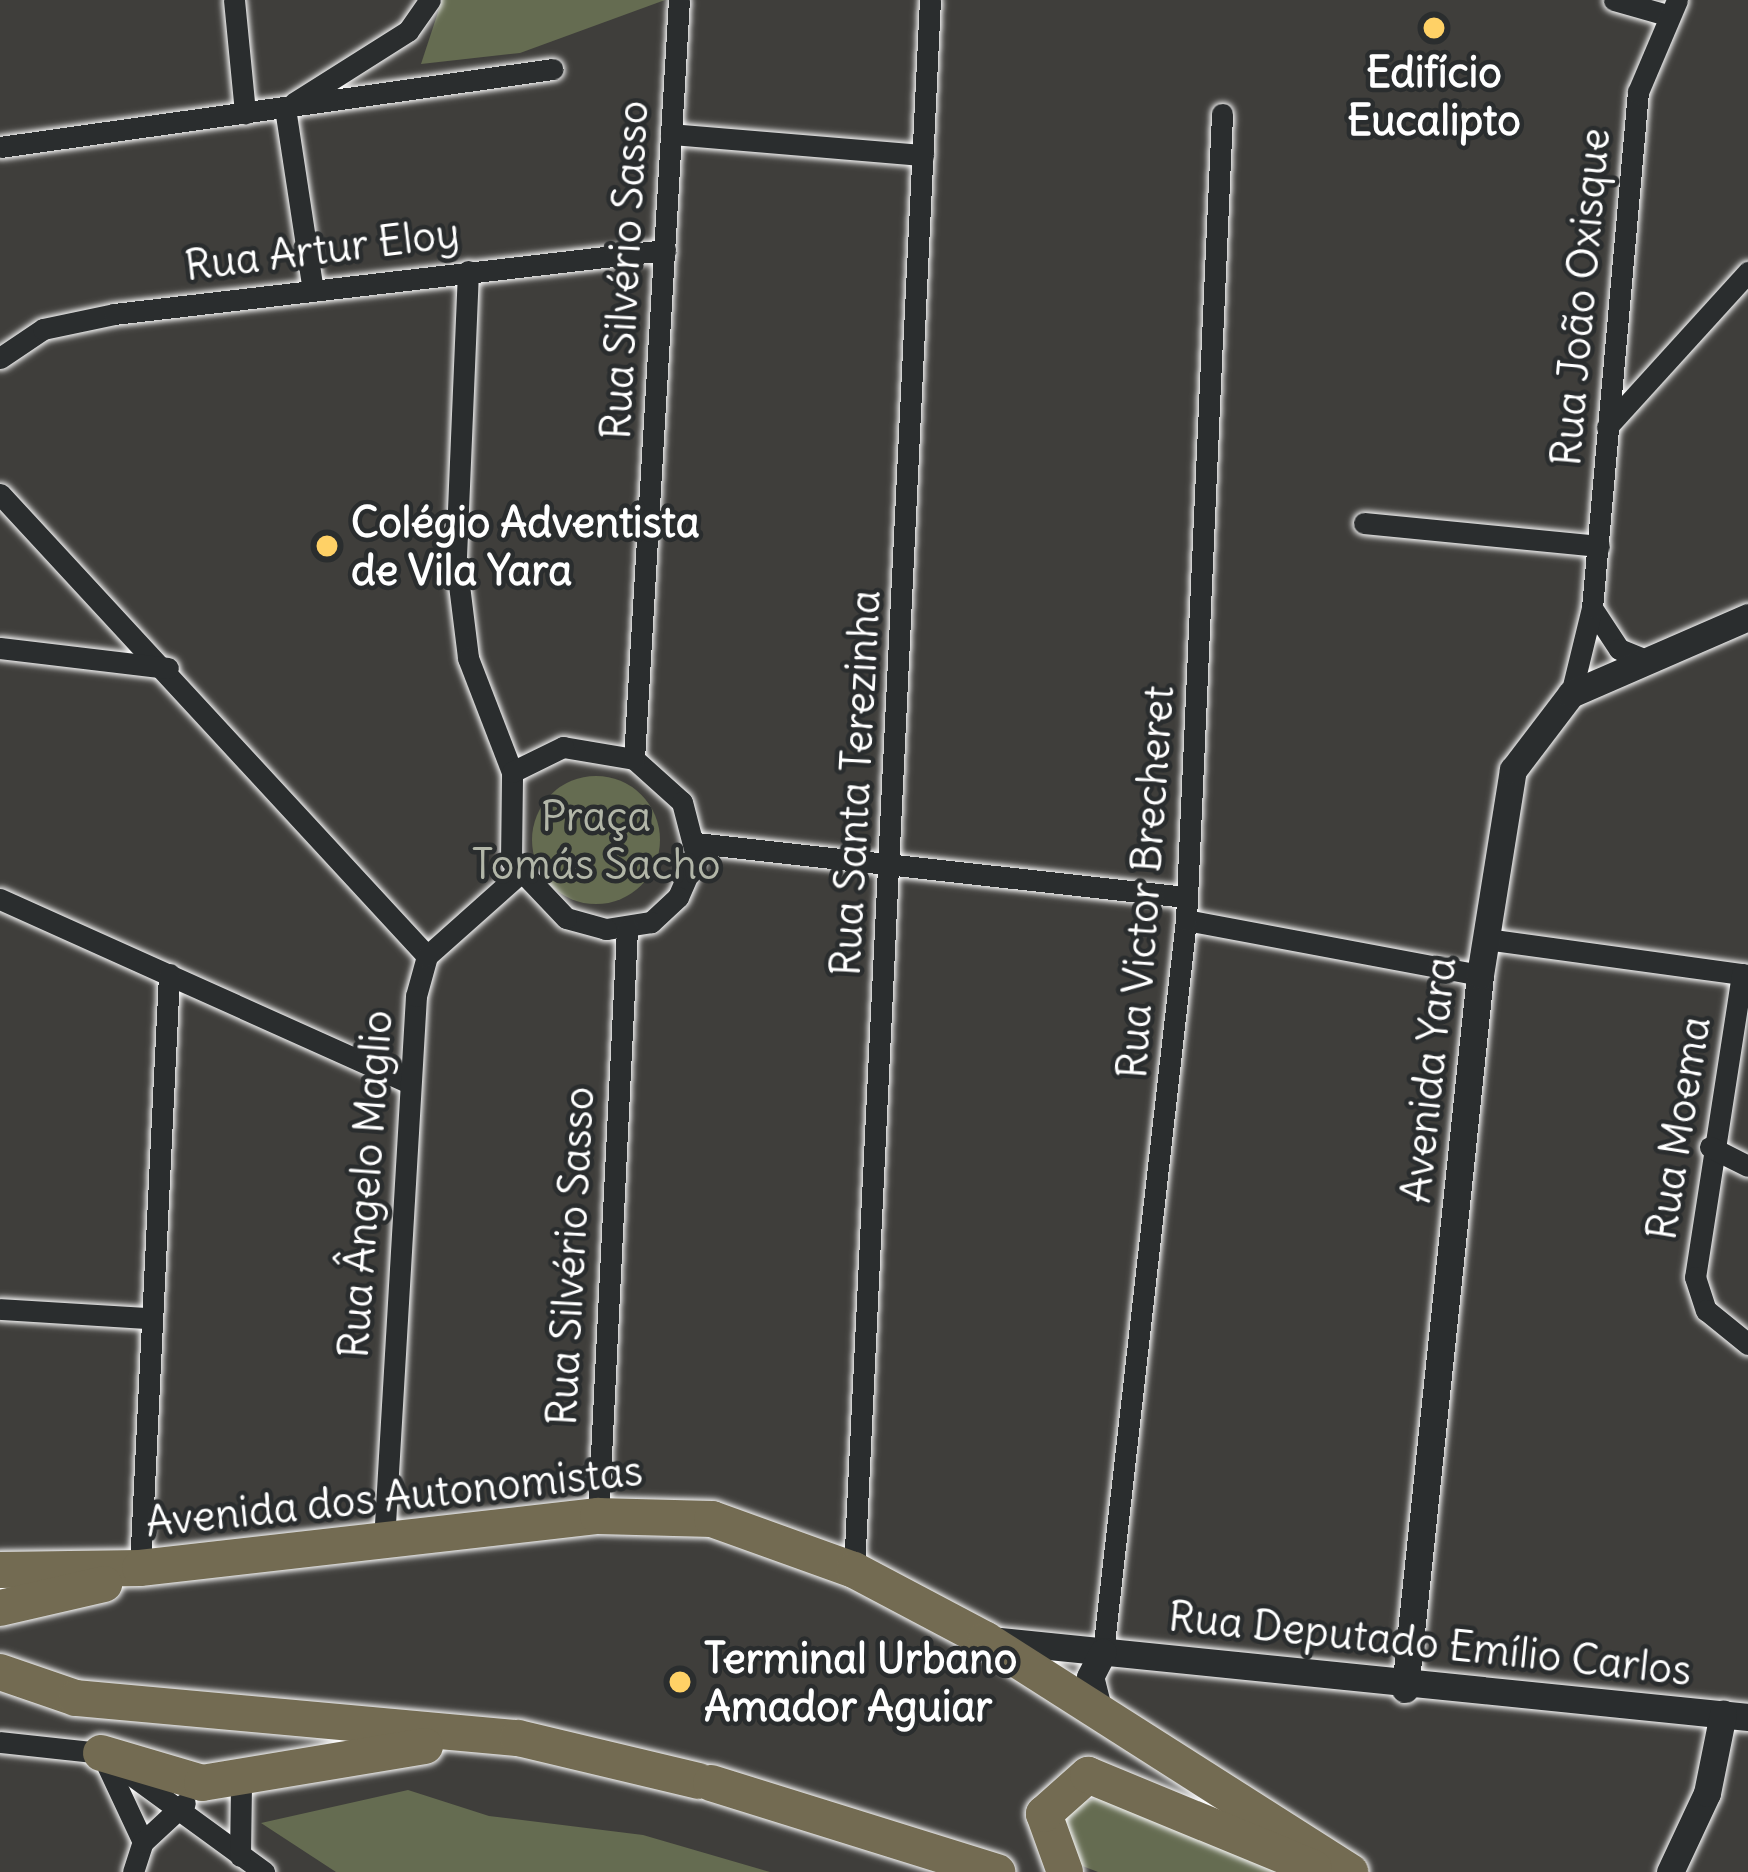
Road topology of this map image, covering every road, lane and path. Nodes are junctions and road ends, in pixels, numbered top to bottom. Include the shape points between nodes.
1 (234, 0) edge
2 (430, 0) edge
3 (679, 0) edge
4 (930, 0) edge
5 (1614, 0) edge
6 (1672, 8) edge
7 (554, 70) dead end
8 (285, 108) junction
9 (245, 113) junction
10 (1222, 114) dead end
11 (671, 134) junction
12 (0, 147) edge
13 (923, 155) junction
14 (664, 250) junction
15 (468, 271) junction
16 (1748, 272) edge
17 (313, 290) junction
18 (0, 358) edge
19 (1607, 428) junction
20 (0, 494) edge
21 (1364, 524) dead end
22 (1599, 546) junction
23 (1592, 608) junction
24 (1748, 617) edge
25 (0, 648) edge
26 (1648, 661) junction
27 (168, 668) junction
28 (1571, 694) junction
29 (634, 759) junction
30 (512, 772) junction
31 (696, 843) junction
32 (891, 862) junction
33 (518, 875) junction
34 (0, 899) edge
35 (1185, 909) junction
36 (627, 928) junction
37 (1486, 939) junction
38 (427, 956) junction
39 (169, 974) junction
40 (1480, 975) junction
41 (1745, 975) edge
42 (405, 1081) junction
43 (1710, 1147) junction
44 (1748, 1166) edge
45 (0, 1309) edge
46 (148, 1318) junction
47 (1748, 1344) edge
48 (598, 1516) junction
49 (384, 1541) junction
50 (140, 1568) junction
51 (0, 1570) edge
52 (854, 1570) junction
53 (0, 1608) edge
54 (986, 1640) junction
55 (1103, 1652) junction
56 (0, 1672) edge
57 (1405, 1689) junction
58 (1098, 1708) junction
59 (1736, 1716) edge
60 (473, 1736) junction
61 (0, 1742) edge
62 (101, 1753) junction
63 (241, 1781) junction
64 (202, 1783) junction
65 (178, 1811) junction
66 (143, 1842) junction
67 (240, 1856) junction
68 (133, 1872) edge
69 (264, 1872) edge
70 (997, 1872) edge
71 (1065, 1872) edge
72 (1325, 1872) edge
73 (1350, 1872) edge
74 (1670, 1872) edge

1 - 9 street
2 - 8 street via 408,31
3 - 11 street, Rua Silvério Sasso
4 - 13 street, Rua Santa Terezinha
5 - 6 street
6 - 19 street, Rua João Oxisque via 1638,92
7 - 8 street
8 - 9 street
8 - 17 street
9 - 12 street
10 - 35 street, Rua Victor Brecheret
11 - 13 street
11 - 14 street, Rua Silvério Sasso
13 - 32 street, Rua Santa Terezinha
14 - 15 street, Rua Artur Eloy
14 - 29 street, Rua Silvério Sasso
15 - 17 street, Rua Artur Eloy
15 - 30 street via 456,561 468,658
16 - 19 street
17 - 18 street, Rua Artur Eloy via 43,329
19 - 22 street, Rua João Oxisque
20 - 27 street
21 - 22 street
22 - 23 street, Rua João Oxisque
23 - 26 street via 1619,649
23 - 28 street, Rua João Oxisque
24 - 26 street, Avenida Yara
25 - 27 street
26 - 28 street, Avenida Yara
27 - 38 street
28 - 37 street, Avenida Yara via 1514,770
29 - 30 street via 563,747
29 - 31 street via 682,802
30 - 33 street via 506,843
31 - 32 street
31 - 36 street via 678,897
32 - 35 street
32 - 52 street, Rua Santa Terezinha
33 - 36 street via 566,918
33 - 38 street, Rua Ângelo Maglio
34 - 39 street
35 - 40 street
35 - 55 street, Rua Victor Brecheret
36 - 48 street, Rua Silvério Sasso
37 - 40 street, Avenida Yara
37 - 41 street
38 - 42 street, Rua Ângelo Maglio
39 - 42 street
39 - 46 street
40 - 57 street, Avenida Yara
41 - 43 street, Rua Moema
42 - 49 street, Rua Ângelo Maglio
43 - 44 street
43 - 47 street, Rua Moema via 1698,1296
45 - 46 street
46 - 50 street
48 - 49 main road, Avenida dos Autonomistas
48 - 52 main road, Avenida dos Autonomistas via 695,1515
49 - 50 main road, Avenida dos Autonomistas
50 - 51 main road, Avenida dos Autonomistas
50 - 53 main road
52 - 54 main road, Avenida dos Autonomistas
54 - 55 street, Rua Deputado Emílio Carlos
54 - 58 main road, Avenida dos Autonomistas
55 - 57 street, Rua Deputado Emílio Carlos
55 - 58 street via 1090,1677
56 - 60 main road via 76,1698
57 - 59 street, Rua Deputado Emílio Carlos
58 - 73 main road, Avenida dos Autonomistas
59 - 74 street
60 - 63 main road
60 - 70 main road via 580,1749
61 - 62 street
62 - 64 main road
62 - 65 street
62 - 66 street
63 - 64 main road
63 - 67 street
64 - 65 street
65 - 66 street
65 - 67 street
66 - 68 street
67 - 69 street
71 - 72 main road via 1045,1814 1088,1775

